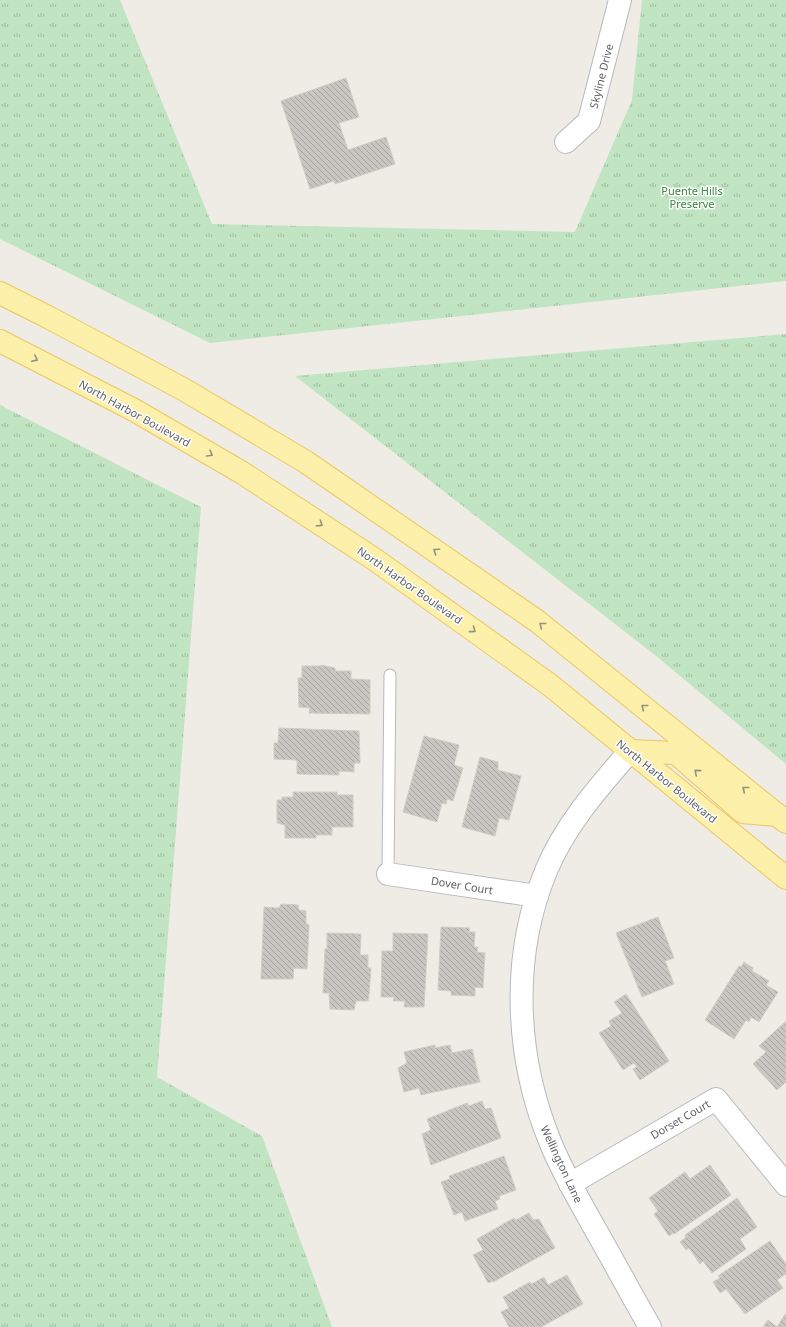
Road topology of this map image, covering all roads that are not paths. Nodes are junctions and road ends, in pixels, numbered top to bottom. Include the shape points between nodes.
1 (620, 0) edge
2 (566, 142) dead end
3 (0, 293) edge
4 (0, 341) edge
5 (390, 676) dead end
6 (630, 751) junction
7 (782, 818) edge
8 (388, 874) joint
9 (786, 878) edge
10 (537, 896) junction
11 (570, 1184) junction
12 (786, 1185) edge
13 (650, 1327) edge

1 - 2 street, Skyline Drive via 590,121
7 -> 3 main road via 537,621 306,462 183,389
4 -> 6 main road, North Harbor Boulevard via 134,410 241,472 361,550 550,685
5 - 8 lane
7 -> 6 main road via 743,812 676,753
6 - 9 main road, North Harbor Boulevard
6 - 10 street, Wellington Lane via 590,798 566,832 546,870
8 - 10 street, Dover Court
10 - 11 street, Wellington Lane via 525,955 521,1001 524,1046 532,1090 549,1139
11 - 12 street, Dorset Court via 716,1099
11 - 13 street, Wellington Lane

